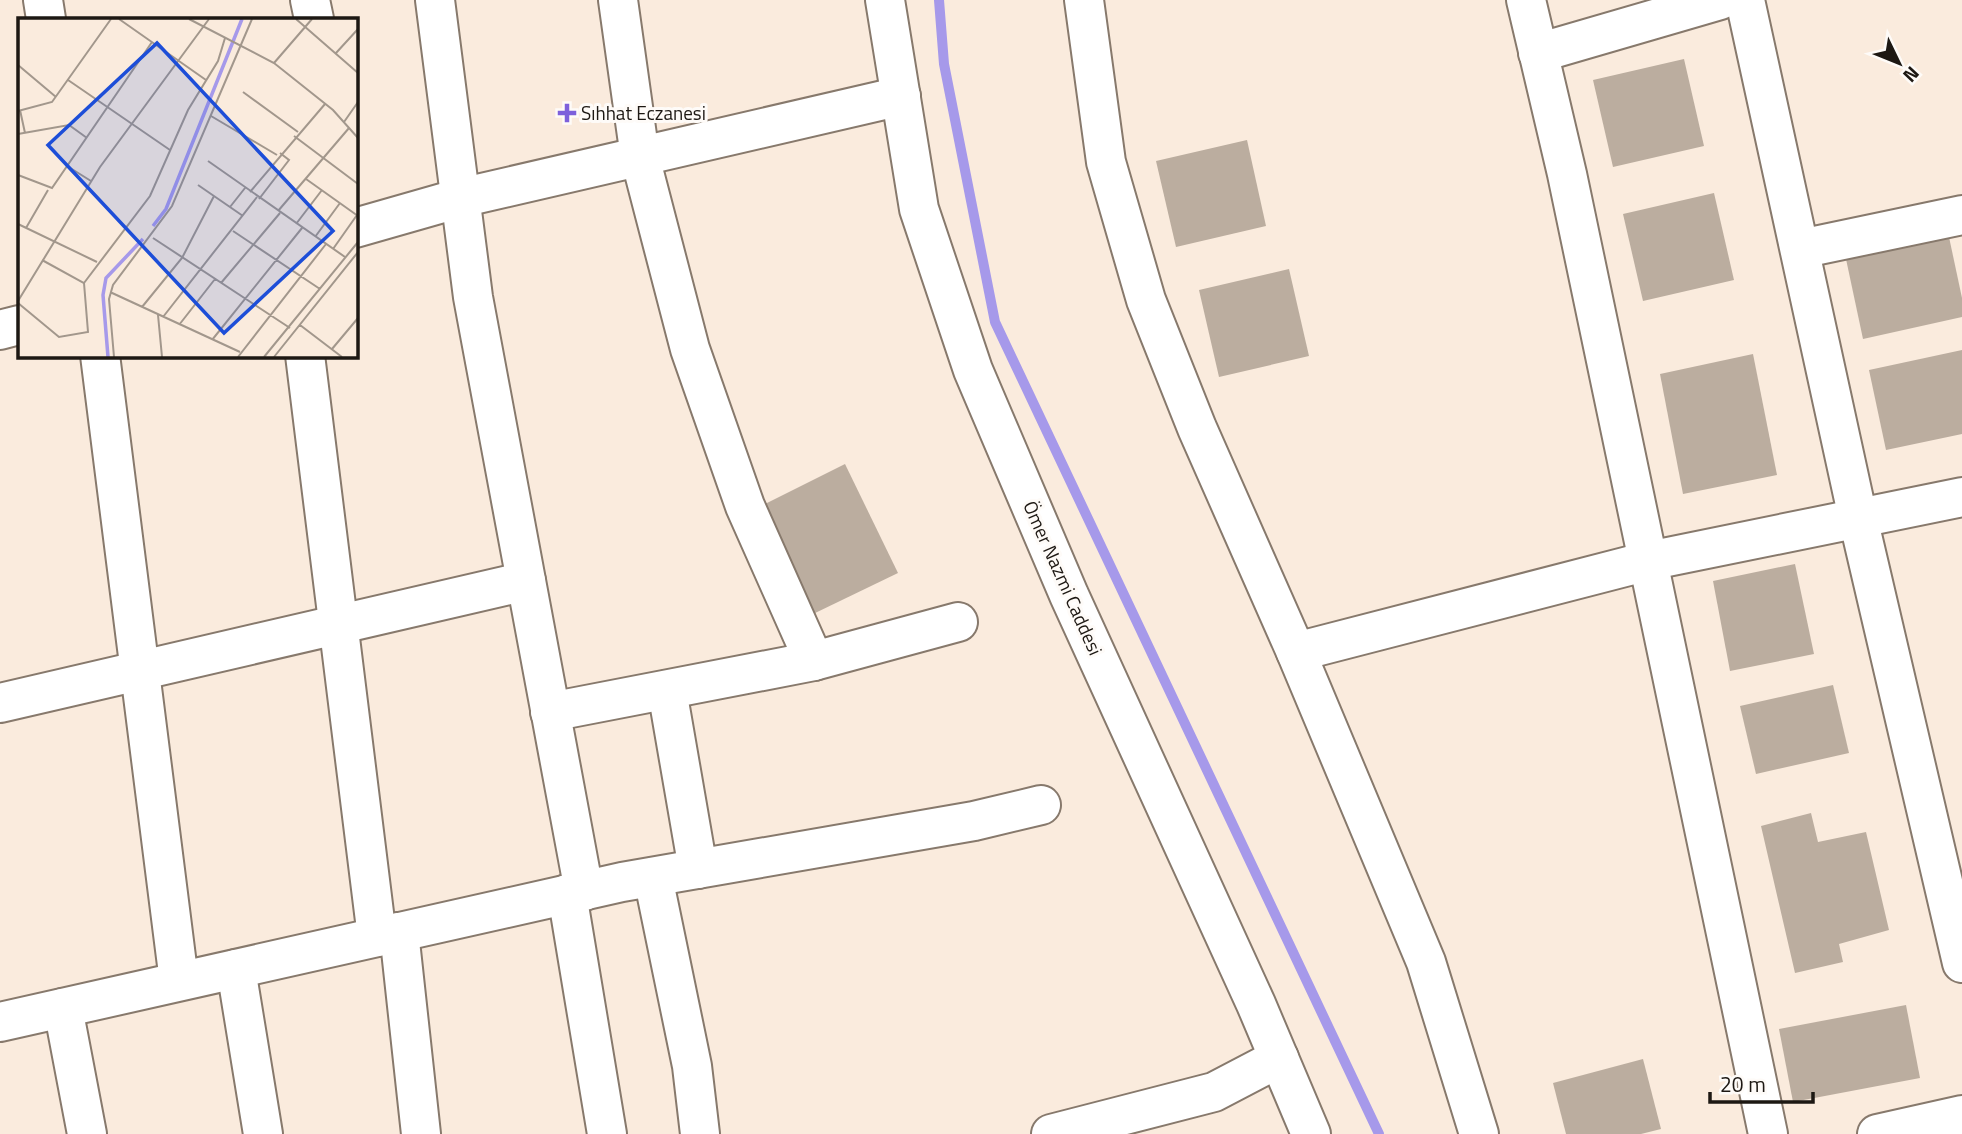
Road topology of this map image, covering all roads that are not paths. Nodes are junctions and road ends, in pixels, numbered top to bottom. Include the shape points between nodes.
1 (43, 0) edge
2 (310, 0) edge
3 (435, 0) edge
4 (618, 0) edge
5 (885, 0) edge
6 (1084, 0) edge
7 (1526, 0) edge
8 (1720, 0) edge
9 (1745, 0) edge
10 (46, 18) edge
11 (314, 18) edge
12 (1538, 53) junction
13 (901, 96) junction
14 (640, 156) junction
15 (460, 198) junction
16 (1962, 215) edge
17 (357, 227) edge
18 (1800, 249) junction
19 (18, 324) edge
20 (0, 330) edge
21 (100, 357) edge
22 (305, 357) edge
23 (1962, 496) edge
24 (1858, 518) junction
25 (1648, 561) junction
26 (526, 581) junction
27 (958, 622) dead end
28 (338, 624) junction
29 (1296, 652) junction
30 (814, 661) junction
31 (139, 669) junction
32 (667, 690) junction
33 (0, 704) edge
34 (550, 712) junction
35 (1041, 805) dead end
36 (698, 869) junction
37 (653, 877) junction
38 (576, 892) junction
39 (388, 935) junction
40 (1962, 963) edge
41 (236, 969) junction
42 (179, 981) junction
43 (63, 1008) junction
44 (0, 1022) edge
45 (1279, 1058) junction
46 (1962, 1115) edge
47 (87, 1134) edge
48 (263, 1134) edge
49 (421, 1134) edge
50 (607, 1134) edge
51 (700, 1134) edge
52 (1051, 1134) edge
53 (1311, 1134) edge
54 (1479, 1134) edge
55 (1768, 1134) edge
56 (1877, 1134) edge

1 - 10 street
2 - 11 street
3 - 15 street
4 - 14 street
5 - 13 street, Ömer Nazmi Caddesi
6 - 29 street via 1106,162 1146,300
7 - 12 street
8 - 12 street
9 - 18 street
12 - 25 street
13 - 14 street
13 - 45 street, Ömer Nazmi Caddesi via 919,209 973,370 1069,595
14 - 15 street
14 - 30 street via 690,349 745,506
15 - 17 street
15 - 26 street via 473,297
16 - 18 street
18 - 24 street
19 - 20 street
21 - 31 street
22 - 28 street
23 - 24 street
24 - 25 street
24 - 40 street
25 - 29 street
25 - 55 street
26 - 28 street
26 - 34 street
27 - 30 street
28 - 31 street
28 - 39 street
29 - 54 street via 1426,961
30 - 32 street
31 - 33 street
31 - 42 street
32 - 34 street
32 - 36 street
34 - 38 street
35 - 36 street
36 - 37 street
37 - 38 street
37 - 51 street via 692,1066
38 - 39 street
38 - 50 street
39 - 41 street
39 - 49 street
41 - 42 street
41 - 48 street
42 - 43 street
43 - 44 street
43 - 47 street
45 - 52 street via 1214,1092
45 - 53 street, Ömer Nazmi Caddesi
46 - 56 street

